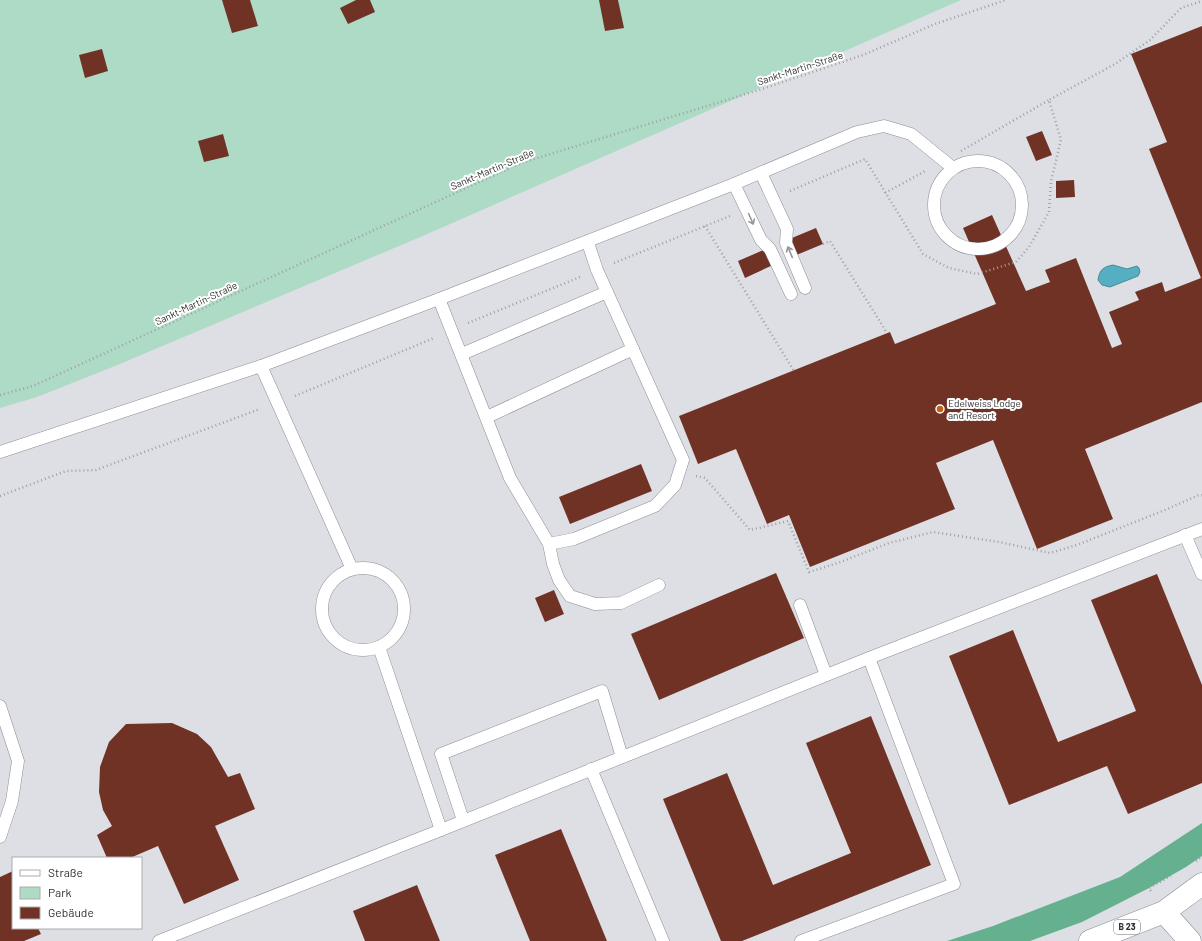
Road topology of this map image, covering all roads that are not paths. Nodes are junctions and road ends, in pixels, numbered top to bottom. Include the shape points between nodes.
1 (949, 164) junction
2 (761, 172) junction
3 (734, 184) junction
4 (588, 243) junction
5 (805, 288) dead end
6 (607, 292) junction
7 (791, 294) dead end
8 (439, 299) junction
9 (633, 349) junction
10 (462, 354) junction
11 (260, 366) junction
12 (487, 417) junction
13 (0, 452) edge
14 (1202, 529) edge
15 (1185, 535) junction
16 (549, 544) junction
17 (352, 569) junction
18 (1202, 574) edge
19 (659, 585) dead end
20 (800, 605) dead end
21 (379, 647) junction
22 (870, 658) junction
23 (826, 675) junction
24 (0, 706) edge
25 (622, 757) junction
26 (592, 769) junction
27 (463, 820) junction
28 (441, 830) junction
29 (0, 836) edge
30 (1202, 884) edge
31 (1164, 912) junction
32 (1094, 940) edge
33 (159, 941) edge
34 (663, 941) edge
35 (801, 941) edge
36 (1190, 941) edge

1 - 1 lane via 936,190 934,204 936,218 942,230 952,241 965,247 992,247 1005,240 1015,230 1021,216 1022,201 1018,186 1009,174 997,165 982,161
1 - 2 lane via 910,134 884,126 857,132
2 - 3 lane
5 -> 2 lane via 786,243 787,229
3 - 4 lane
3 -> 7 lane via 761,240 770,249
4 - 6 lane
4 - 8 lane
6 - 9 lane
6 - 10 lane
8 - 10 lane
8 - 11 lane
9 - 12 lane
9 - 16 lane via 683,460 675,485 655,506 574,539
10 - 12 lane
11 - 13 lane
11 - 17 lane
12 - 16 lane via 510,478
14 - 15 lane
15 - 18 lane
15 - 22 lane
16 - 19 lane via 552,564 570,596 595,604 621,603
17 - 21 lane via 366,567 379,570 391,578 400,589 404,602 404,616 391,639
17 - 21 lane via 330,584 324,596 324,622 331,634 341,643 366,650
20 - 23 lane
21 - 28 lane
22 - 23 lane
22 - 35 lane via 954,884
23 - 25 lane
24 - 29 lane via 18,761 12,801
25 - 26 lane
25 - 27 lane via 602,691 448,751 441,754
26 - 27 lane
26 - 34 lane
27 - 28 lane
28 - 33 lane
30 - 31 main road, B 23
31 - 32 main road, B 23
31 - 36 main road

